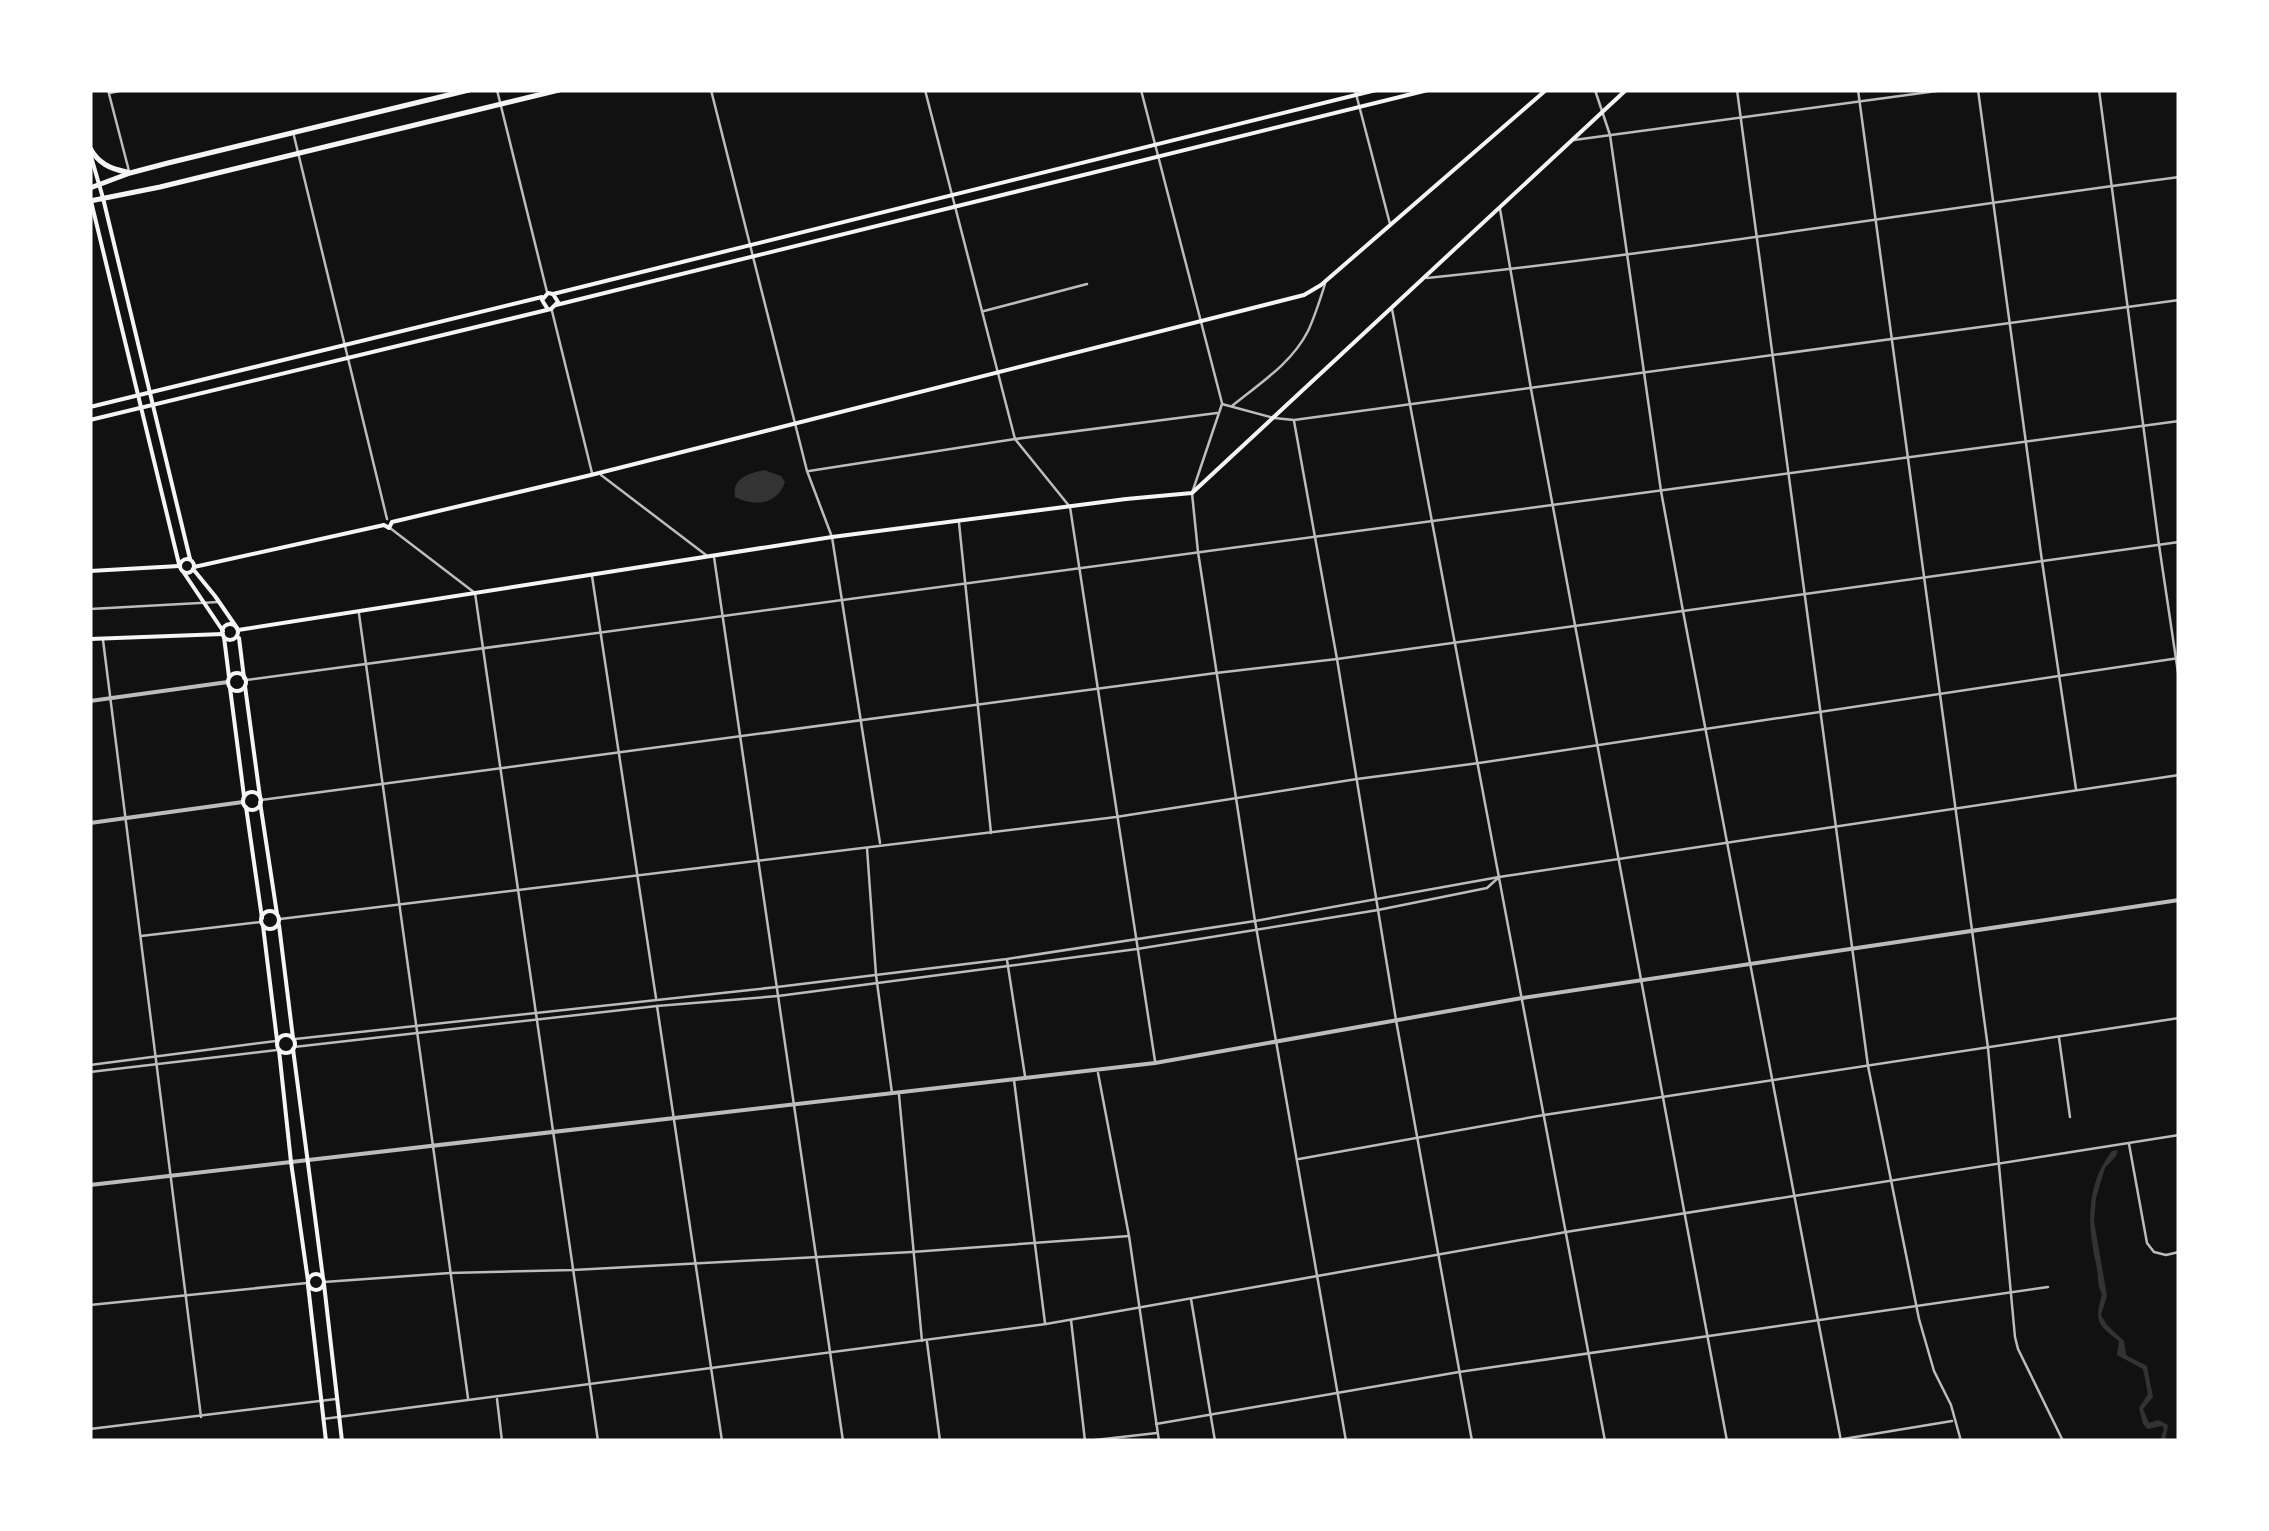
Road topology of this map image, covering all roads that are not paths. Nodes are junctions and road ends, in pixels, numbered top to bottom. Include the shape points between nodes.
1 (123, 90) edge
2 (470, 90) edge
3 (497, 90) edge
4 (559, 90) edge
5 (712, 90) edge
6 (925, 90) edge
7 (1141, 90) edge
8 (1376, 90) edge
9 (1428, 90) edge
10 (1546, 90) edge
11 (1595, 90) edge
12 (1626, 90) edge
13 (1737, 90) edge
14 (1858, 90) edge
15 (1944, 90) edge
16 (1978, 90) edge
17 (2099, 90) edge
18 (108, 92) edge
19 (1356, 92) edge
20 (1859, 102) junction
21 (499, 104) junction
22 (1359, 106) junction
23 (1301, 108) junction
24 (1601, 113) junction
25 (1742, 118) junction
26 (1304, 120) junction
27 (293, 133) junction
28 (1610, 136) junction
29 (1572, 140) junction
30 (1156, 144) junction
31 (90, 150) edge
32 (298, 152) junction
33 (1159, 156) junction
34 (1086, 162) junction
35 (130, 172) junction
36 (1089, 174) junction
37 (2179, 177) edge
38 (99, 186) junction
39 (2113, 186) junction
40 (90, 188) edge
41 (953, 194) junction
42 (103, 198) junction
43 (90, 200) edge
44 (1995, 202) junction
45 (956, 207) junction
46 (1500, 207) junction
47 (1875, 220) junction
48 (1390, 224) junction
49 (812, 229) junction
50 (1757, 236) junction
51 (815, 242) junction
52 (750, 244) junction
53 (1628, 252) junction
54 (754, 257) junction
55 (118, 260) junction
56 (106, 264) junction
57 (1510, 269) junction
58 (1424, 278) junction
59 (1327, 280) junction
60 (591, 284) junction
61 (1087, 284) dead end
62 (548, 294) junction
63 (594, 296) junction
64 (2179, 300) edge
65 (2129, 306) junction
66 (1392, 307) junction
67 (552, 308) junction
68 (982, 311) junction
69 (1201, 322) junction
70 (2010, 322) junction
71 (1891, 338) junction
72 (345, 345) junction
73 (1772, 355) junction
74 (348, 357) junction
75 (280, 360) junction
76 (998, 372) junction
77 (1644, 372) junction
78 (284, 373) junction
79 (188, 383) junction
80 (1531, 389) junction
81 (149, 393) junction
82 (137, 396) junction
83 (192, 396) junction
84 (1222, 404) junction
85 (1411, 405) junction
86 (152, 406) junction
87 (90, 407) edge
88 (1231, 407) junction
89 (140, 408) junction
90 (1218, 413) junction
91 (1274, 418) junction
92 (90, 420) edge
93 (1294, 420) junction
94 (2179, 420) edge
95 (796, 424) junction
96 (2143, 426) junction
97 (160, 438) junction
98 (1015, 439) junction
99 (148, 441) junction
100 (2026, 442) junction
101 (1908, 457) junction
102 (808, 471) junction
103 (1788, 473) junction
104 (596, 474) junction
105 (1661, 490) junction
106 (1192, 494) junction
107 (1553, 505) junction
108 (1070, 507) junction
109 (958, 521) junction
110 (1433, 521) junction
111 (388, 523) junction
112 (832, 537) junction
113 (1315, 537) junction
114 (2179, 542) edge
115 (2159, 545) junction
116 (1198, 552) junction
117 (710, 556) junction
118 (190, 560) junction
119 (2042, 561) junction
120 (179, 565) junction
121 (193, 568) junction
122 (1080, 568) junction
123 (90, 570) edge
124 (184, 573) junction
125 (592, 574) junction
126 (1924, 578) junction
127 (965, 584) junction
128 (474, 593) junction
129 (1805, 594) junction
130 (843, 600) junction
131 (220, 602) junction
132 (203, 603) junction
133 (90, 609) edge
134 (1682, 611) junction
135 (358, 612) junction
136 (722, 617) junction
137 (1575, 626) junction
138 (237, 630) junction
139 (223, 634) junction
140 (601, 634) junction
141 (102, 638) junction
142 (90, 639) edge
143 (1457, 642) junction
144 (482, 649) junction
145 (2178, 658) edge
146 (1337, 659) junction
147 (364, 664) junction
148 (1216, 673) junction
149 (2060, 675) junction
150 (2179, 679) edge
151 (245, 682) junction
152 (229, 683) junction
153 (1098, 689) junction
154 (1941, 694) junction
155 (110, 698) junction
156 (90, 701) edge
157 (978, 706) junction
158 (1822, 711) junction
159 (861, 721) junction
160 (1706, 728) junction
161 (739, 736) junction
162 (1598, 745) junction
163 (619, 754) junction
164 (1479, 763) junction
165 (500, 769) junction
166 (2179, 775) edge
167 (1356, 779) junction
168 (381, 784) junction
169 (2076, 791) junction
170 (1236, 798) junction
171 (260, 800) junction
172 (244, 802) junction
173 (1955, 809) junction
174 (1116, 817) junction
175 (125, 819) junction
176 (90, 823) edge
177 (1837, 828) junction
178 (991, 833) junction
179 (1728, 843) junction
180 (880, 844) junction
181 (867, 846) junction
182 (758, 859) junction
183 (1620, 859) junction
184 (637, 876) junction
185 (1499, 878) junction
186 (1442, 888) junction
187 (517, 890) junction
188 (1445, 896) junction
189 (1376, 900) junction
190 (2179, 900) edge
191 (399, 905) junction
192 (1319, 910) junction
193 (1378, 910) junction
194 (278, 919) junction
195 (1320, 919) junction
196 (1255, 921) junction
197 (262, 922) junction
198 (1257, 929) junction
199 (1972, 930) junction
200 (1196, 931) junction
201 (139, 936) junction
202 (1198, 938) junction
203 (1136, 940) junction
204 (1096, 946) junction
205 (1137, 948) junction
206 (1852, 948) junction
207 (1097, 954) junction
208 (1007, 959) junction
209 (1750, 963) junction
210 (966, 964) junction
211 (1008, 966) junction
212 (968, 972) junction
213 (876, 975) junction
214 (833, 980) junction
215 (1642, 980) junction
216 (877, 983) junction
217 (776, 987) junction
218 (834, 988) junction
219 (713, 994) junction
220 (778, 996) junction
221 (1522, 998) junction
222 (656, 1000) junction
223 (714, 1001) junction
224 (600, 1006) junction
225 (657, 1006) junction
226 (601, 1012) junction
227 (534, 1014) junction
228 (2179, 1018) edge
229 (478, 1020) junction
230 (536, 1020) junction
231 (1396, 1020) junction
232 (479, 1026) junction
233 (416, 1029) junction
234 (344, 1033) junction
235 (2059, 1037) junction
236 (293, 1038) junction
237 (277, 1040) junction
238 (345, 1040) junction
239 (1278, 1040) junction
240 (294, 1048) junction
241 (1988, 1048) junction
242 (211, 1050) junction
243 (278, 1050) junction
244 (154, 1057) junction
245 (212, 1057) junction
246 (1155, 1062) junction
247 (155, 1064) junction
248 (93, 1065) edge
249 (1868, 1066) junction
250 (1098, 1070) junction
251 (96, 1071) junction
252 (90, 1072) edge
253 (1025, 1079) junction
254 (1014, 1080) junction
255 (1772, 1080) junction
256 (895, 1094) junction
257 (1663, 1096) junction
258 (794, 1104) junction
259 (1544, 1114) junction
260 (2070, 1118) dead end
261 (674, 1119) junction
262 (552, 1133) junction
263 (2179, 1135) edge
264 (1416, 1138) junction
265 (2129, 1144) junction
266 (432, 1147) junction
267 (1298, 1159) junction
268 (309, 1160) junction
269 (291, 1162) junction
270 (2000, 1164) junction
271 (171, 1176) junction
272 (1890, 1180) junction
273 (90, 1185) edge
274 (1795, 1196) junction
275 (1685, 1213) junction
276 (1566, 1232) junction
277 (1129, 1236) junction
278 (1036, 1244) junction
279 (912, 1252) junction
280 (2179, 1252) edge
281 (1438, 1254) junction
282 (817, 1257) junction
283 (697, 1264) junction
284 (572, 1270) junction
285 (450, 1273) junction
286 (1318, 1276) junction
287 (323, 1281) junction
288 (308, 1283) junction
289 (2048, 1288) dead end
290 (2012, 1293) junction
291 (186, 1294) junction
292 (1191, 1298) junction
293 (90, 1305) edge
294 (1140, 1307) junction
295 (1916, 1307) junction
296 (1072, 1320) junction
297 (1818, 1322) junction
298 (1046, 1324) junction
299 (1708, 1337) junction
300 (924, 1341) junction
301 (831, 1354) junction
302 (1589, 1354) junction
303 (712, 1369) junction
304 (1460, 1372) junction
305 (590, 1385) junction
306 (1337, 1393) junction
307 (497, 1397) junction
308 (336, 1400) junction
309 (469, 1401) junction
310 (321, 1402) junction
311 (1211, 1416) junction
312 (201, 1417) junction
313 (339, 1417) junction
314 (323, 1419) junction
315 (1955, 1420) junction
316 (1156, 1424) junction
317 (90, 1429) edge
318 (1158, 1433) junction
319 (1841, 1440) edge
320 (326, 1441) edge
321 (342, 1441) edge
322 (502, 1441) edge
323 (598, 1441) edge
324 (722, 1441) edge
325 (844, 1441) edge
326 (940, 1441) edge
327 (1085, 1441) edge
328 (1159, 1441) edge
329 (1215, 1441) edge
330 (1346, 1441) edge
331 (1472, 1441) edge
332 (1605, 1441) edge
333 (1728, 1441) edge
334 (1830, 1441) edge
335 (1961, 1441) edge
336 (2062, 1441) edge

1 - 18 street
2 - 27 main road
3 - 21 street
4 - 21 main road
5 - 52 street
6 - 41 street
7 - 30 street
8 - 19 main road
9 - 22 main road
10 - 48 main road
11 - 24 street
12 - 24 main road
13 - 25 street
14 - 20 street
15 - 20 street
16 - 44 street
17 - 39 street
18 - 35 street
19 - 22 street
19 - 23 main road
20 - 25 street
20 - 47 street
21 - 32 main road
21 - 62 street
22 - 26 main road
22 - 48 street
23 - 26 main road
23 - 30 main road
24 - 28 street
24 - 29 main road
25 - 28 street
25 - 50 street
26 - 33 main road
27 - 32 street
27 - 35 main road
28 - 29 street
28 - 53 street
29 - 46 main road
30 - 33 street
30 - 34 main road
31 - 35 main road via 108,168
31 - 38 main road
32 - 42 main road
32 - 72 street
33 - 36 main road
33 - 69 street
34 - 36 main road
34 - 41 main road
35 - 38 main road
36 - 45 main road
37 - 39 street
38 - 40 main road
38 - 42 main road
39 - 44 street
39 - 65 street
41 - 45 street
41 - 49 main road
42 - 43 main road
42 - 55 main road
43 - 56 main road
44 - 47 street
44 - 70 street
45 - 51 main road
45 - 68 street
46 - 57 street
46 - 58 main road
47 - 50 street
47 - 71 street
48 - 59 main road
49 - 51 main road
49 - 52 main road
50 - 53 street
50 - 73 street
51 - 54 main road
52 - 54 street
52 - 60 main road
53 - 57 street
53 - 77 street
54 - 63 main road
54 - 95 street
55 - 56 main road
55 - 81 main road
56 - 82 main road
57 - 58 street
57 - 80 street
58 - 66 main road
59 - 69 main road via 1304,296
59 - 88 street via 1295,350
60 - 62 main road
60 - 63 main road
61 - 68 street
62 - 67 main road via 558,299
62 - 67 main road via 542,304
62 - 72 main road
63 - 67 main road
64 - 65 street
65 - 70 street
65 - 96 street
66 - 85 street
66 - 91 main road
67 - 74 main road
67 - 104 street
68 - 76 street
69 - 76 main road
69 - 84 street
70 - 71 street
70 - 100 street
71 - 73 street
71 - 101 street
72 - 74 street
72 - 75 main road
73 - 77 street
73 - 103 street
74 - 78 main road
74 - 111 street
75 - 78 main road
75 - 79 main road
76 - 95 main road
76 - 98 street
77 - 80 street
77 - 105 street
78 - 83 main road
79 - 81 main road
79 - 83 main road
80 - 85 street
80 - 107 street
81 - 82 main road
81 - 86 main road
82 - 87 main road
82 - 89 main road
83 - 86 main road
84 - 88 street
84 - 90 street
85 - 93 street
85 - 110 street
86 - 89 main road
86 - 97 main road
88 - 91 street
89 - 92 main road
89 - 99 main road
90 - 98 street
90 - 106 street
91 - 93 street
91 - 106 main road
93 - 113 street
94 - 96 street
95 - 102 street
95 - 104 main road
96 - 100 street
96 - 115 street
97 - 99 main road
97 - 118 main road
98 - 102 street
98 - 108 street
99 - 120 main road
100 - 101 street
100 - 119 street
101 - 103 street
101 - 126 street
102 - 112 street
103 - 105 street
103 - 129 street
104 - 111 main road
104 - 117 street
105 - 107 street
105 - 134 street
106 - 108 main road
106 - 116 street
107 - 110 street
107 - 137 street
108 - 109 main road
108 - 122 street
109 - 112 main road
109 - 127 street
110 - 113 street
110 - 143 street
111 - 121 main road
111 - 128 street
112 - 117 main road
112 - 130 street
113 - 116 street
113 - 146 street
114 - 115 street
115 - 119 street
115 - 145 street
116 - 122 street
116 - 148 street
117 - 125 main road
117 - 136 street
118 - 120 main road
118 - 121 main road
119 - 126 street
119 - 149 street
120 - 123 main road
120 - 124 main road
121 - 124 main road
121 - 131 main road
122 - 127 street
122 - 153 street
124 - 132 main road
125 - 128 main road
125 - 140 street
126 - 129 street
126 - 154 street
127 - 130 street
127 - 157 street
128 - 135 main road
128 - 144 street
129 - 134 street
129 - 158 street
130 - 136 street
130 - 159 street
131 - 132 street
131 - 138 main road
132 - 133 street
132 - 139 main road
134 - 137 street
134 - 160 street
135 - 138 main road
135 - 147 street
136 - 140 street
136 - 161 street
137 - 143 street
137 - 162 street
138 - 139 main road via 230,624
138 - 139 main road via 233,640
138 - 151 main road
139 - 141 main road
139 - 152 main road
140 - 144 street
140 - 163 street
141 - 142 main road
141 - 155 street
143 - 146 street
143 - 164 street
144 - 147 street
144 - 165 street
145 - 149 street
145 - 150 street
146 - 148 street
146 - 167 street
147 - 151 street
147 - 168 street
148 - 153 street
148 - 170 street
149 - 154 street
149 - 169 street
151 - 152 main road via 236,691
151 - 152 main road via 236,674
151 - 171 main road
152 - 155 street
152 - 172 main road
153 - 157 street
153 - 174 street
154 - 158 street
154 - 173 street
155 - 156 street
155 - 175 street
157 - 159 street
157 - 178 street
158 - 160 street
158 - 177 street
159 - 161 street
159 - 180 street
160 - 162 street
160 - 179 street
161 - 163 street
161 - 182 street
162 - 164 street
162 - 183 street
163 - 165 street
163 - 184 street
164 - 167 street
164 - 185 street
165 - 168 street
165 - 187 street
166 - 169 street
167 - 170 street
167 - 189 street
168 - 171 street
168 - 191 street
169 - 173 street
170 - 174 street
170 - 196 street
171 - 172 main road via 254,809
171 - 172 main road via 253,792
171 - 194 main road
172 - 175 street
172 - 197 main road
173 - 177 street
173 - 199 street
174 - 178 street
174 - 203 street
175 - 176 street
175 - 201 street
177 - 179 street
177 - 206 street
178 - 180 street
179 - 183 street
179 - 209 street
180 - 181 street
181 - 182 street
181 - 213 street
182 - 184 street
182 - 217 street
183 - 185 street
183 - 215 street
184 - 187 street
184 - 222 street
185 - 186 street
185 - 188 street via 1488,888
185 - 221 street
186 - 188 street
186 - 189 street
187 - 191 street
187 - 227 street
188 - 193 street
189 - 192 street
189 - 193 street
190 - 199 street
191 - 194 street
191 - 233 street
192 - 195 street
192 - 196 street
193 - 195 street
193 - 231 street
194 - 197 main road via 270,911
194 - 197 main road via 272,930
194 - 236 main road
195 - 198 street
196 - 198 street
196 - 200 street
197 - 201 street
197 - 237 main road
198 - 202 street
198 - 239 street
199 - 206 street
199 - 241 street
200 - 202 street
200 - 203 street
201 - 244 street
202 - 205 street
203 - 204 street
203 - 205 street
204 - 207 street
204 - 208 street
205 - 207 street
205 - 246 street
206 - 209 street
206 - 249 street
207 - 211 street
208 - 210 street
208 - 211 street
209 - 215 street
209 - 255 street
210 - 212 street
210 - 213 street
211 - 212 street
211 - 253 street
212 - 216 street
213 - 214 street
213 - 216 street
214 - 217 street
214 - 218 street
215 - 221 street
215 - 257 street
216 - 218 street
216 - 256 street
217 - 219 street
217 - 220 street
218 - 220 street
219 - 222 street
219 - 223 street
220 - 223 street
220 - 258 street
221 - 231 street
221 - 259 street
222 - 224 street
222 - 225 street
223 - 225 street
224 - 226 street
224 - 227 street
225 - 226 street
225 - 261 street
226 - 230 street
227 - 229 street
227 - 230 street
228 - 235 street
229 - 232 street
229 - 233 street
230 - 232 street
230 - 262 street
231 - 239 street
231 - 264 street
232 - 233 street
233 - 234 street
233 - 238 street
233 - 266 street
234 - 236 street
234 - 238 street
235 - 241 street
235 - 260 street
236 - 237 main road
236 - 240 main road
237 - 242 street
237 - 243 main road
238 - 240 street
239 - 246 street
239 - 267 street
240 - 243 main road
240 - 268 main road
241 - 249 street
241 - 270 street
242 - 244 street
242 - 245 street
243 - 245 street
243 - 269 main road
244 - 247 street
244 - 248 street
245 - 247 street
246 - 250 street
247 - 251 street
247 - 271 street
248 - 251 street
249 - 255 street
249 - 272 street
250 - 253 street
250 - 277 street
251 - 252 street
253 - 254 street
254 - 256 street
254 - 278 street
255 - 257 street
255 - 274 street
256 - 258 street
256 - 279 street
257 - 259 street
257 - 275 street
258 - 261 street
258 - 282 street
259 - 264 street
259 - 276 street
261 - 262 street
261 - 283 street
262 - 266 street
262 - 284 street
263 - 265 street
264 - 267 street
264 - 281 street
265 - 270 street
265 - 280 street via 2147,1243 2166,1256
266 - 268 street
266 - 285 street
267 - 286 street
268 - 269 street
268 - 287 main road
269 - 271 street
269 - 288 main road
270 - 272 street
270 - 290 street
271 - 273 street
271 - 291 street
272 - 274 street
272 - 295 street
274 - 275 street
274 - 297 street
275 - 276 street
275 - 299 street
276 - 281 street
276 - 302 street
277 - 278 street
277 - 294 street
278 - 279 street
278 - 298 street
279 - 282 street
279 - 300 street
281 - 286 street
281 - 304 street
282 - 283 street
282 - 301 street
283 - 284 street
283 - 303 street
284 - 285 street
284 - 305 street
285 - 287 street
285 - 309 street
286 - 292 street
286 - 306 street
287 - 288 main road via 316,1274
287 - 288 main road via 316,1290
287 - 308 main road
288 - 291 street
288 - 310 main road
289 - 290 street
290 - 295 street
290 - 336 street via 2018,1349
291 - 293 street
291 - 312 street
292 - 294 street
292 - 311 street
294 - 296 street
294 - 316 street
295 - 297 street
295 - 315 street
296 - 298 street
296 - 327 street
297 - 299 street
297 - 319 street
298 - 300 street
299 - 302 street
299 - 333 street
300 - 301 street
300 - 326 street
301 - 303 street
301 - 325 street
302 - 304 street
302 - 332 street
303 - 305 street
303 - 324 street
304 - 306 street
304 - 331 street
305 - 307 street
305 - 323 street
306 - 311 street
306 - 330 street
307 - 309 street
307 - 322 street
308 - 310 street
308 - 313 main road
309 - 313 street
310 - 312 street
310 - 314 main road
311 - 316 street
311 - 329 street
312 - 317 street
313 - 314 street
313 - 321 main road
314 - 320 main road
315 - 319 street
315 - 335 street
316 - 318 street
318 - 327 street
318 - 328 street
319 - 334 street

